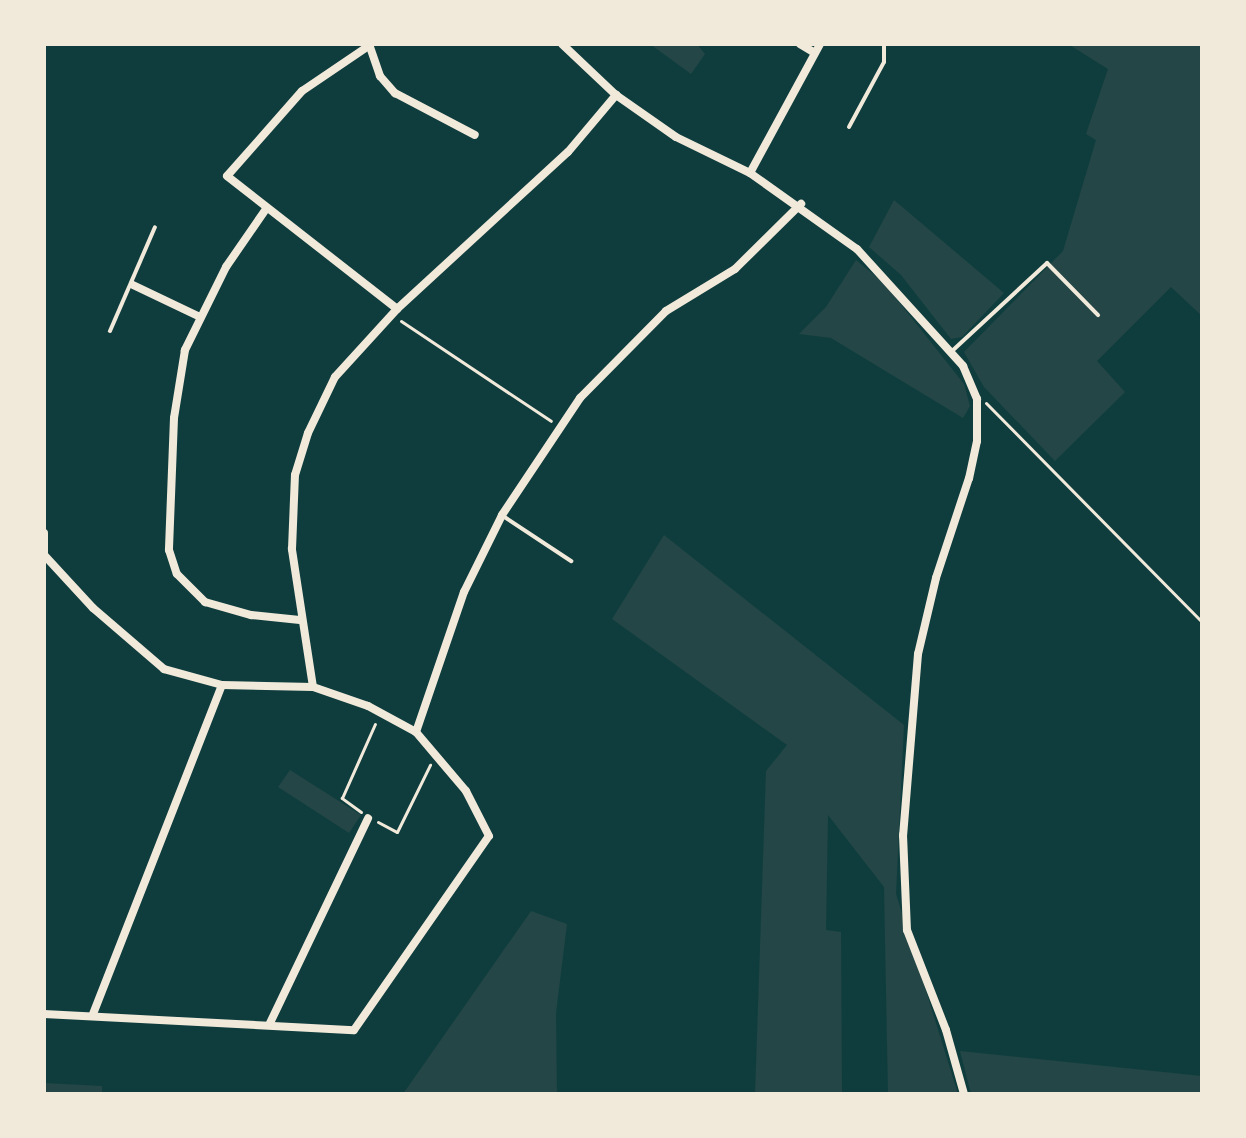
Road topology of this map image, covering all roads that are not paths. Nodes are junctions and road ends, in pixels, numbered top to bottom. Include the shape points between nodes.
1 (370, 44) edge
2 (562, 44) edge
3 (800, 44) edge
4 (820, 44) edge
5 (884, 44) edge
6 (815, 53) junction
7 (616, 95) junction
8 (849, 127) dead end
9 (475, 135) dead end
10 (750, 173) junction
11 (801, 204) junction
12 (266, 209) junction
13 (155, 227) dead end
14 (133, 285) junction
15 (394, 311) junction
16 (1098, 315) dead end
17 (198, 316) junction
18 (110, 331) dead end
19 (951, 352) junction
20 (502, 515) junction
21 (44, 533) edge
22 (44, 556) edge
23 (571, 561) dead end
24 (300, 620) junction
25 (222, 685) junction
26 (313, 687) junction
27 (416, 732) junction
28 (368, 818) road end
29 (44, 1014) edge
30 (93, 1014) junction
31 (270, 1023) junction
32 (964, 1094) edge

1 - 9 street via 380,76 395,93
1 - 12 street via 302,91 227,176
2 - 7 street
3 - 6 street
4 - 6 street
5 - 8 lane via 884,62
6 - 10 street
7 - 10 street via 676,137
7 - 15 street via 568,152
10 - 11 street
11 - 19 street via 857,249
11 - 20 street via 735,269 666,311 580,398
12 - 15 street
12 - 17 street
13 - 14 lane
14 - 17 street
14 - 18 lane
15 - 24 street via 335,377 295,475 292,549
16 - 19 lane via 1047,263
17 - 24 street via 185,350 174,418 169,550 177,574 205,602 251,615
19 - 32 street via 977,399 977,441 918,654 903,835 907,930 946,1030
20 - 23 lane
20 - 27 street via 464,592
21 - 22 street
22 - 25 street via 93,608 164,669
24 - 26 street
25 - 26 street
25 - 30 street
26 - 27 street
27 - 31 street via 437,751 477,808 489,836 354,1030
28 - 31 street
29 - 30 street
30 - 31 street

